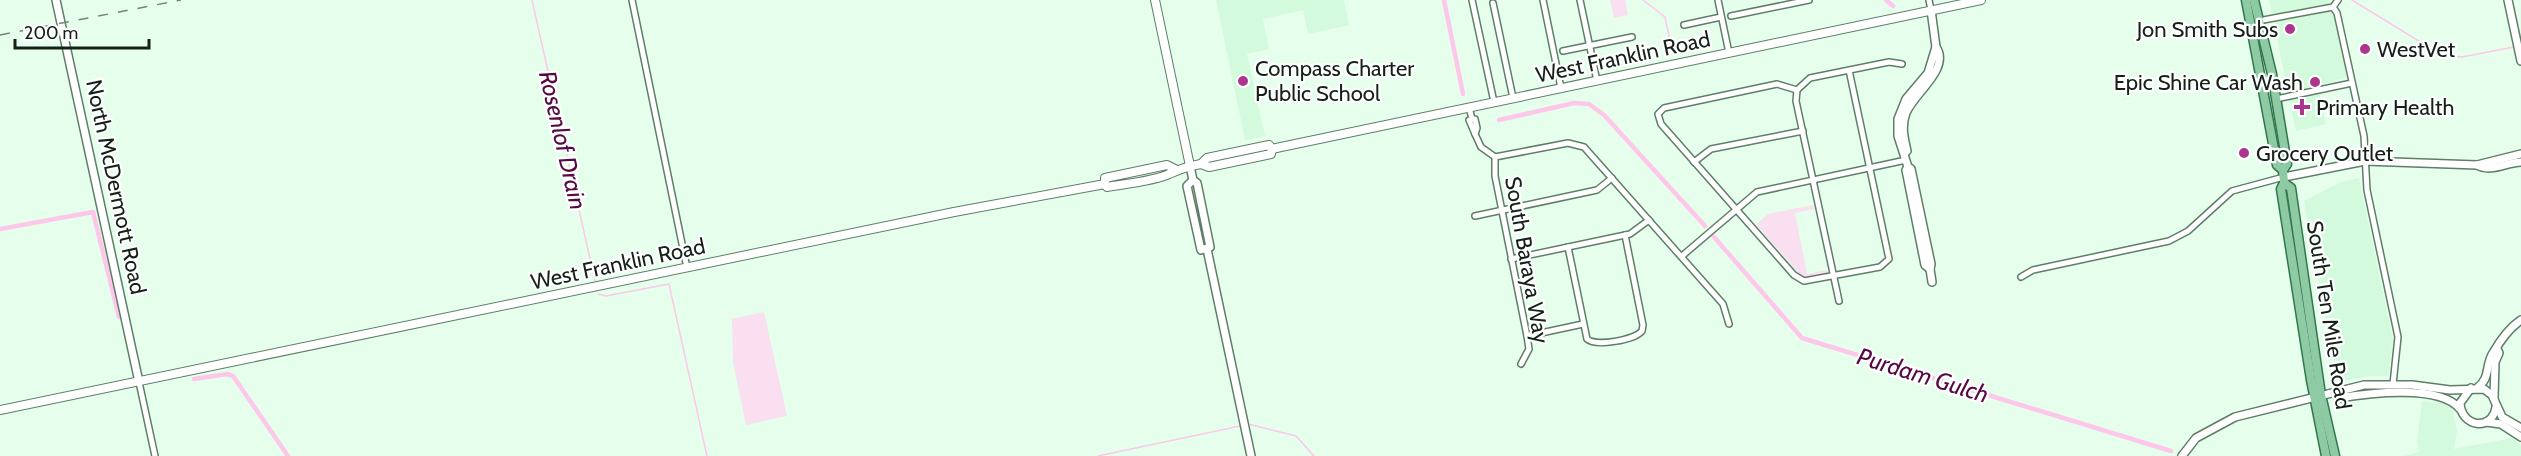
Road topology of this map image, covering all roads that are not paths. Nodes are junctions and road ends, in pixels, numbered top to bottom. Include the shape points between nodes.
1 (56, 0) edge
2 (632, 0) edge
3 (1155, 0) edge
4 (1472, 0) edge
5 (1543, 0) edge
6 (1580, 0) edge
7 (1718, 0) edge
8 (1765, 0) edge
9 (1809, 0) edge
10 (1929, 0) edge
11 (1981, 0) edge
12 (2246, 0) edge
13 (2254, 0) edge
14 (2338, 0) edge
15 (2508, 0) edge
16 (1493, 3) dead end
17 (2333, 7) junction
18 (1767, 9) junction
19 (1931, 10) junction
20 (1731, 16) dead end
21 (1721, 17) junction
22 (2258, 21) junction
23 (1684, 25) dead end
24 (1632, 36) dead end
25 (1590, 45) junction
26 (1563, 51) dead end
27 (1729, 53) junction
28 (2521, 61) edge
29 (1902, 64) dead end
30 (1849, 70) junction
31 (1597, 81) junction
32 (2352, 84) junction
33 (1561, 88) junction
34 (1797, 90) junction
35 (1513, 98) junction
36 (2276, 99) junction
37 (1494, 102) junction
38 (1469, 107) junction
39 (1803, 131) junction
40 (2521, 154) edge
41 (1495, 157) junction
42 (1906, 160) junction
43 (2365, 161) junction
44 (1694, 162) junction
45 (2521, 162) edge
46 (2477, 165) junction
47 (1190, 166) junction
48 (1870, 167) junction
49 (2284, 176) junction
50 (1612, 178) junction
51 (1813, 179) junction
52 (1736, 209) junction
53 (1502, 210) junction
54 (1475, 216) dead end
55 (1649, 220) junction
56 (1625, 235) junction
57 (1568, 247) junction
58 (1682, 256) junction
59 (1511, 259) junction
60 (687, 268) junction
61 (1834, 277) junction
62 (2021, 277) dead end
63 (1932, 282) dead end
64 (1839, 302) dead end
65 (2521, 320) edge
66 (1583, 324) junction
67 (1729, 324) dead end
68 (1527, 336) junction
69 (2497, 349) junction
70 (1521, 364) dead end
71 (139, 382) junction
72 (2393, 384) junction
73 (2474, 388) junction
74 (2334, 393) junction
75 (2318, 396) junction
76 (2495, 403) junction
77 (2460, 409) junction
78 (0, 410) edge
79 (2486, 422) junction
80 (2521, 428) edge
81 (2521, 437) edge
82 (155, 456) edge
83 (1251, 456) edge
84 (2182, 456) edge
85 (2326, 456) edge
86 (2335, 456) edge

1 - 71 street, North McDermott Road
2 - 60 street
3 - 47 main road
4 - 37 street
5 - 33 street
6 - 25 street
7 - 21 street
8 - 18 street
9 - 18 street
10 - 19 street
11 - 19 main road, West Franklin Road
12 - 49 main road, South Ten Mile Road via 2277,165
13 - 22 main road, South Ten Mile Road
14 - 17 street
15 - 28 street
16 - 35 street
17 - 22 street
17 - 32 street
18 - 20 street
19 - 27 main road, West Franklin Road
19 - 42 street via 1939,57 1933,76 1910,103 1904,120
21 - 23 street
21 - 27 street
22 - 36 main road, South Ten Mile Road
24 - 25 street
25 - 26 street
25 - 31 street
27 - 31 main road, West Franklin Road
29 - 30 street via 1888,62
30 - 34 street via 1810,78
30 - 48 street
31 - 33 main road, West Franklin Road
32 - 36 street
32 - 43 street via 2364,136
33 - 35 main road, West Franklin Road
34 - 39 street
34 - 44 street via 1777,84 1664,108 1658,114 1660,124
35 - 37 main road, West Franklin Road
36 - 49 main road, South Ten Mile Road via 2287,164
37 - 38 main road, West Franklin Road
38 - 41 street, South Baraya Way via 1469,120 1481,147
38 - 47 main road, West Franklin Road via 1272,149 1269,145 1207,158
39 - 44 street via 1711,149
39 - 51 street
40 - 46 street
41 - 50 street via 1568,143 1582,146
41 - 53 street, South Baraya Way
42 - 48 street
42 - 63 street via 1925,265 1930,269
43 - 46 street
43 - 49 street
43 - 72 street via 2367,190 2398,337
44 - 52 street
45 - 46 street via 2499,167
47 - 60 main road, West Franklin Road via 1174,169 1167,165 1105,178 1105,184
47 - 83 street via 1193,180 1187,186 1201,250 1207,249
48 - 51 street
48 - 61 street via 1888,262
49 - 62 street via 2232,191 2188,231 2169,241 2033,270
49 - 75 main road, South Ten Mile Road via 2291,188
50 - 53 street via 1597,190
50 - 55 street
51 - 52 street via 1757,192
51 - 61 street
52 - 58 street
52 - 61 street via 1794,275 1804,281
53 - 54 street
53 - 59 street, South Baraya Way
55 - 56 street
55 - 58 street
56 - 57 street
56 - 66 street via 1642,331 1637,336 1597,344 1589,342
57 - 59 street
57 - 66 street
58 - 67 street via 1723,304
59 - 68 street, South Baraya Way
60 - 71 main road, West Franklin Road
61 - 64 street
65 - 69 street
66 - 68 street
68 - 70 street, South Baraya Way via 1529,349
69 - 73 street via 2487,376
69 - 76 street
71 - 78 main road, West Franklin Road
71 - 82 street
72 - 73 street via 2450,390
72 - 74 street via 2364,385
73 - 76 street via 2488,391
73 - 77 street via 2462,398
74 - 75 street
74 - 77 street via 2339,398 2380,392 2442,396 2453,400
75 - 84 street via 2235,417 2196,438
75 - 85 main road, South Ten Mile Road
75 - 86 main road, South Ten Mile Road
76 - 79 street via 2492,417
76 - 80 street via 2502,417
77 - 79 street via 2471,423
79 - 81 street via 2501,424

